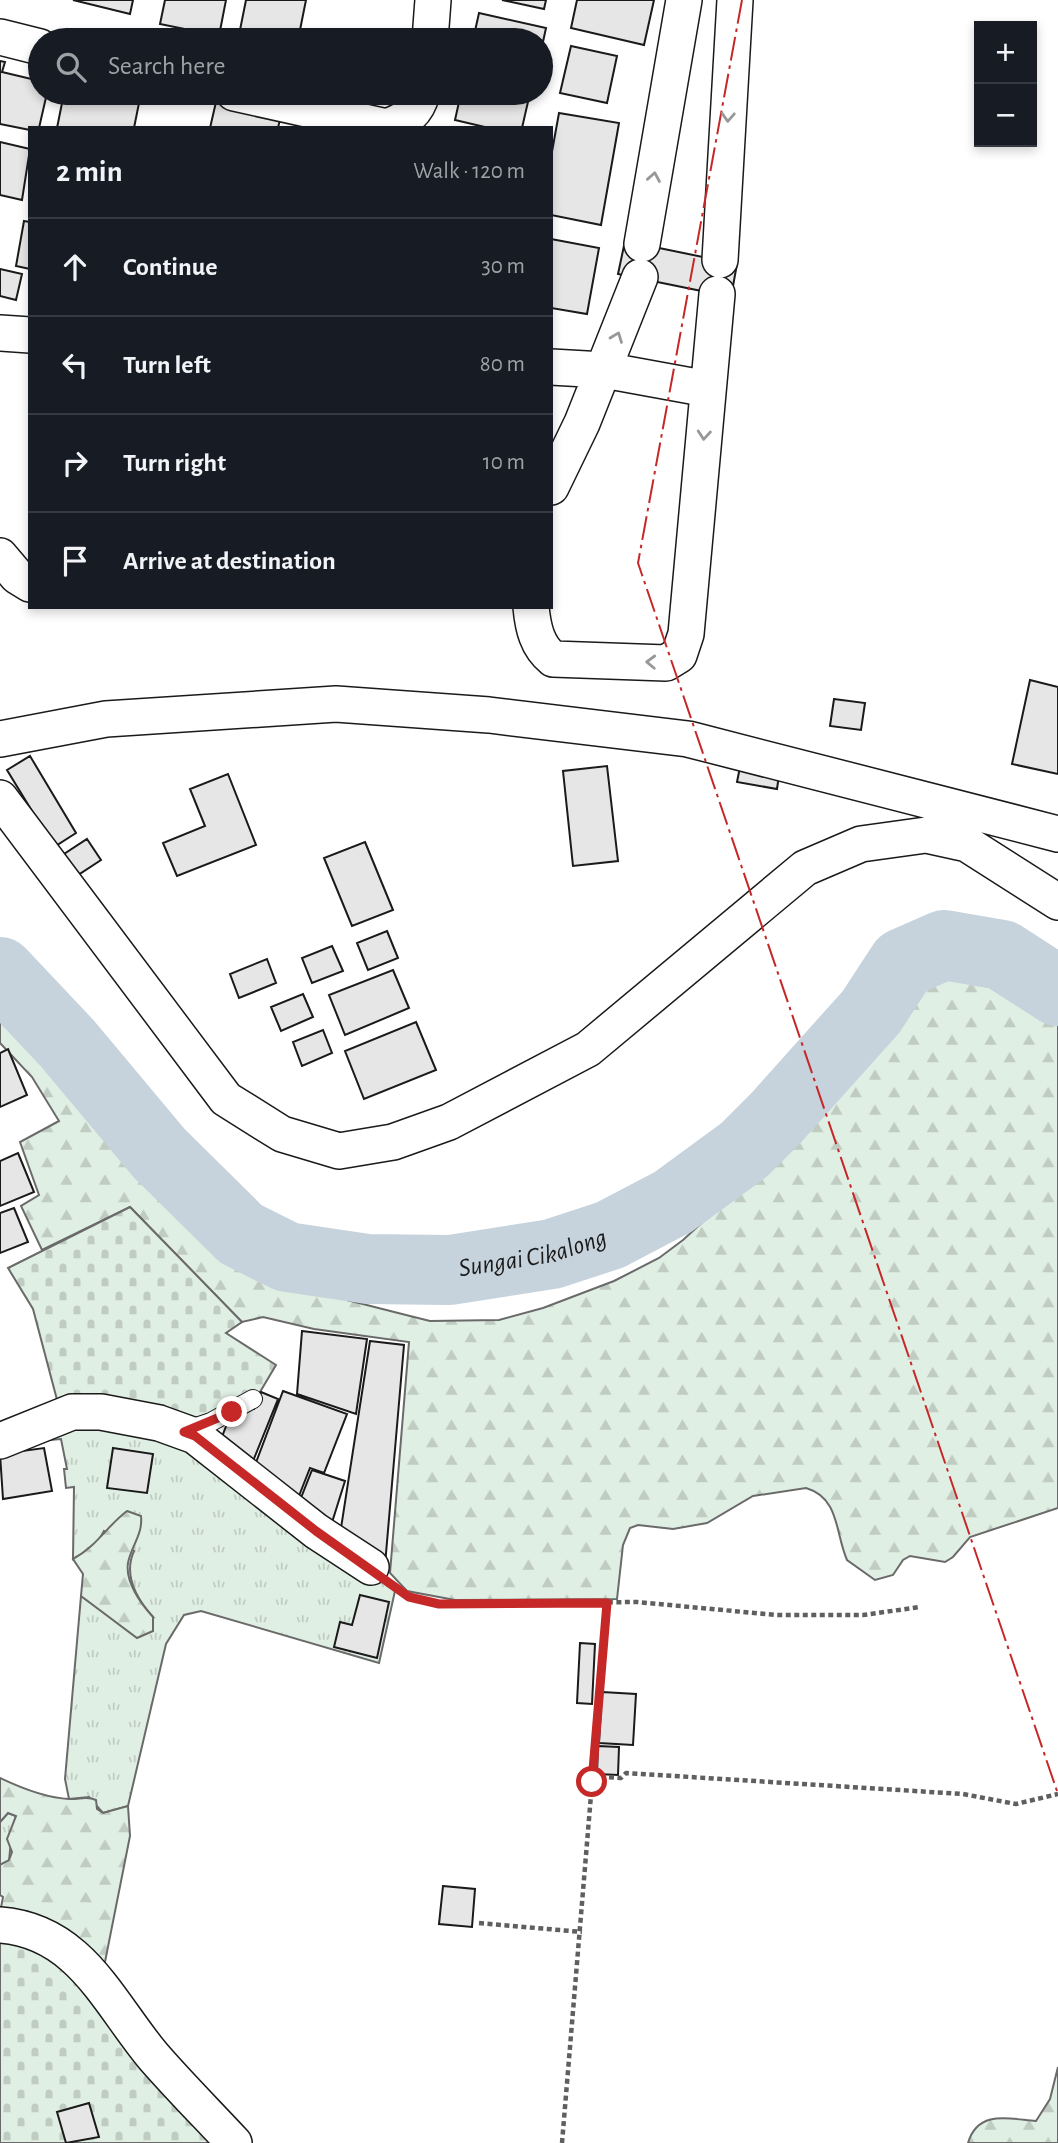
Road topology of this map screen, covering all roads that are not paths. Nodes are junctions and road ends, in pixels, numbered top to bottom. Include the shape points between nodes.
1 (433, 0) edge
2 (684, 0) edge
3 (735, 0) edge
4 (431, 28) edge
5 (0, 37) edge
6 (677, 40) junction
7 (28, 44) edge
8 (731, 61) junction
9 (288, 105) edge
10 (419, 105) edge
11 (382, 126) edge
12 (390, 126) edge
13 (0, 333) edge
14 (28, 335) edge
15 (553, 367) edge
16 (604, 370) junction
17 (708, 389) junction
18 (553, 483) edge
19 (0, 556) edge
20 (28, 583) edge
21 (531, 609) edge
22 (0, 739) edge
23 (0, 798) edge
24 (1058, 834) edge
25 (1058, 902) edge
26 (253, 1399) dead end
27 (184, 1432) junction
28 (0, 1441) edge
29 (371, 1567) road end
30 (0, 1924) edge
31 (234, 2143) edge

1 - 4 street
2 - 6 street
3 - 8 street
5 - 7 street
6 - 8 street
16 -> 6 street via 641,260
8 -> 17 street
9 - 11 street
10 - 12 street via 404,121
13 - 14 street
15 - 16 street
16 - 17 street
16 - 18 street
17 -> 21 street via 685,634 679,655 666,663 553,659 541,649
19 - 20 street
22 - 24 street via 106,719 336,704 489,715 688,739
23 - 25 street via 226,1099 282,1134 339,1151 393,1142 449,1122 588,1049 805,868 861,844 926,835 967,844
26 - 27 lane
27 - 28 street via 101,1412 72,1412
27 - 29 street
30 - 31 street via 28,1929 72,1952 97,1977 152,2054

